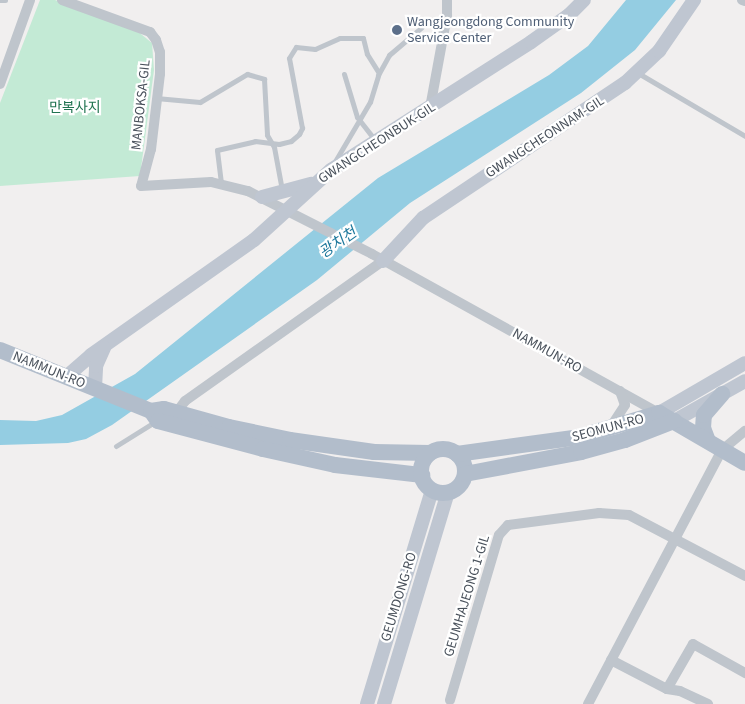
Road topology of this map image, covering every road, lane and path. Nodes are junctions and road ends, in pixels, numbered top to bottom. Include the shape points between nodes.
1 (0, 0) edge
2 (5, 0) edge
3 (30, 0) edge
4 (62, 0) edge
5 (447, 0) edge
6 (584, 0) edge
7 (694, 0) edge
8 (422, 27) dead end
9 (379, 73) junction
10 (638, 73) junction
11 (344, 74) dead end
12 (0, 81) edge
13 (156, 98) junction
14 (430, 108) junction
15 (358, 119) junction
16 (745, 136) edge
17 (377, 142) junction
18 (270, 143) junction
19 (331, 170) junction
20 (316, 182) junction
21 (221, 183) junction
22 (283, 193) junction
23 (262, 197) junction
24 (287, 210) junction
25 (378, 258) junction
26 (104, 348) junction
27 (0, 350) edge
28 (745, 363) edge
29 (66, 377) junction
30 (745, 381) edge
31 (97, 389) junction
32 (620, 392) junction
33 (722, 394) junction
34 (176, 413) junction
35 (155, 416) junction
36 (666, 417) junction
37 (607, 429) junction
38 (745, 431) edge
39 (715, 445) junction
40 (116, 446) dead end
41 (288, 447) junction
42 (430, 453) junction
43 (457, 454) junction
44 (745, 463) edge
45 (464, 474) junction
46 (422, 475) junction
47 (440, 491) junction
48 (675, 538) junction
49 (745, 576) edge
50 (611, 660) junction
51 (745, 673) edge
52 (667, 689) junction
53 (450, 700) dead end
54 (367, 704) edge
55 (384, 704) edge
56 (588, 704) edge
57 (708, 704) edge

1 - 2 lane
3 - 12 street
4 - 13 street, MANBOKSA-GIL via 150,32 160,52
5 - 14 street
6 - 14 street, GWANGCHEONBUK-GIL via 569,15
7 - 10 street, GWANGCHEONNAM-GIL via 659,51
8 - 9 lane via 389,55
9 - 15 lane via 370,102
9 - 18 lane via 363,38 340,38 315,49 296,47 289,58 302,128 291,141
10 - 16 lane
10 - 25 street, GWANGCHEONNAM-GIL via 423,218
11 - 15 lane
13 - 18 lane via 200,102 246,74 264,79 266,135
13 - 21 street, MANBOKSA-GIL via 151,149 142,186
14 - 17 street, GWANGCHEONBUK-GIL
15 - 17 lane
15 - 19 lane
17 - 19 street, GWANGCHEONBUK-GIL
18 - 21 lane via 255,141 217,150
18 - 22 lane
19 - 20 street, GWANGCHEONBUK-GIL
20 - 22 street
20 - 24 street, GWANGCHEONBUK-GIL
21 - 23 street
22 - 23 street
23 - 24 street
24 - 25 street, NAMMUN-RO
24 - 26 street, GWANGCHEONBUK-GIL via 254,240
25 - 32 street, NAMMUN-RO
25 - 34 street via 185,401
26 - 29 street, GWANGCHEONBUK-GIL via 90,355
26 - 31 street via 96,366
27 - 29 main road, NAMMUN-RO
28 - 36 street, SEOMUN-RO
29 - 31 main road, NAMMUN-RO
30 - 33 street, SEOMUN-RO
31 - 35 main road, NAMMUN-RO
32 - 36 street, NAMMUN-RO
32 - 37 street via 625,404 622,413
33 - 36 street, SEOMUN-RO
33 - 39 main road via 704,415 703,428
34 - 35 main road via 164,408
34 - 41 main road
35 - 40 lane
35 - 41 main road
36 - 37 main road, SEOMUN-RO
36 - 39 main road, NAMMUN-RO
36 - 45 main road, SEOMUN-RO via 625,440 581,452
37 - 43 main road, SEOMUN-RO via 524,447
38 - 39 street
39 - 44 main road, NAMMUN-RO
39 - 48 street
41 - 42 main road
41 - 46 main road
42 - 43 main road via 444,449
42 - 46 main road via 422,465
43 - 45 main road
45 - 47 main road, GEUMDONG-RO via 458,486
46 - 47 main road
47 - 54 street, GEUMDONG-RO
47 - 55 street, GEUMDONG-RO
48 - 49 street, GEUMHAJEONG 1-GIL
48 - 50 street
48 - 53 street, GEUMHAJEONG 1-GIL via 629,515 599,513 508,525 499,535
50 - 52 street
50 - 56 street
51 - 52 street via 693,644
52 - 57 street via 680,691

